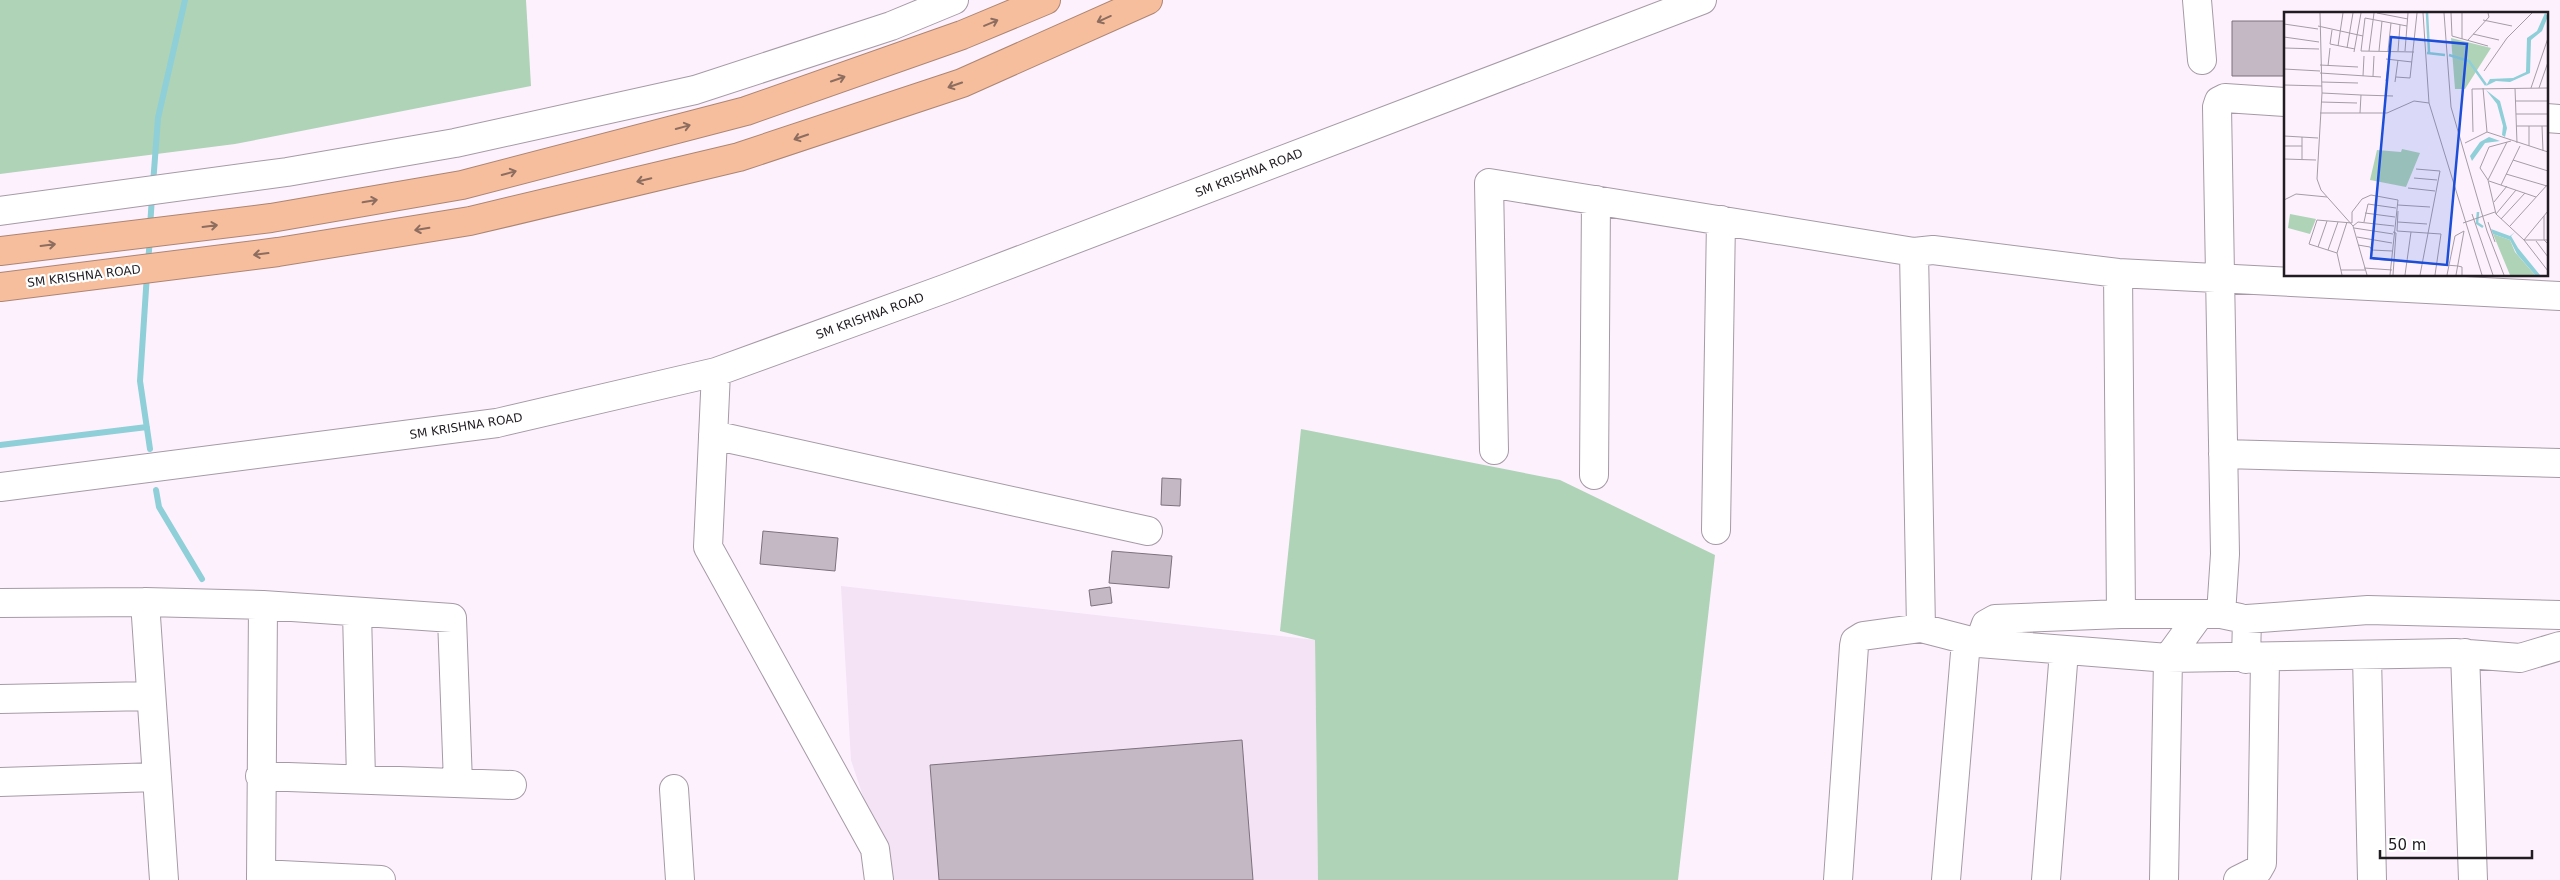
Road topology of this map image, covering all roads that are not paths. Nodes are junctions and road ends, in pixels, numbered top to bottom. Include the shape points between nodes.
1 (954, 0) edge
2 (1046, 0) edge
3 (1148, 0) edge
4 (1702, 0) edge
5 (2197, 0) edge
6 (2202, 60) dead end
7 (2284, 102) edge
8 (1596, 200) junction
9 (0, 211) edge
10 (1721, 220) junction
11 (0, 251) edge
12 (1914, 252) junction
13 (2118, 273) junction
14 (2219, 278) junction
15 (0, 287) edge
16 (2560, 296) edge
17 (716, 372) junction
18 (713, 435) junction
19 (1494, 450) dead end
20 (2223, 454) junction
21 (2560, 462) edge
22 (1594, 475) dead end
23 (0, 487) edge
24 (1716, 530) dead end
25 (1148, 531) dead end
26 (145, 602) junction
27 (0, 603) edge
28 (263, 606) junction
29 (357, 612) junction
30 (2121, 614) junction
31 (2560, 615) edge
32 (2223, 616) junction
33 (1921, 628) junction
34 (1973, 642) junction
35 (2560, 646) edge
36 (2064, 651) junction
37 (2465, 653) junction
38 (2368, 656) junction
39 (2168, 658) junction
40 (2255, 658) junction
41 (152, 696) junction
42 (0, 699) edge
43 (260, 776) junction
44 (157, 777) junction
45 (361, 779) junction
46 (0, 782) edge
47 (458, 783) junction
48 (512, 785) dead end
49 (674, 789) dead end
50 (261, 877) edge
51 (164, 880) edge
52 (381, 880) edge
53 (680, 880) edge
54 (879, 880) edge
55 (1838, 880) edge
56 (1946, 880) edge
57 (2046, 880) edge
58 (2164, 880) edge
59 (2238, 880) edge
60 (2372, 880) edge
61 (2473, 880) edge

1 - 9 street via 891,26 695,90 455,143 287,172
11 -> 2 highway via 271,218 462,185 746,111 962,36
3 -> 15 highway, SM KRISHNA ROAD via 962,82 739,158 470,222 278,252
4 - 17 street, SM KRISHNA ROAD
5 - 6 street
7 - 14 street via 2225,98 2219,101
8 - 10 street
8 - 19 street via 1489,183
8 - 22 street
10 - 12 street
10 - 24 street
12 - 13 street via 1933,250
12 - 33 street
13 - 14 street
13 - 30 street
14 - 16 street
14 - 20 street
17 - 18 street
17 - 23 street, SM KRISHNA ROAD via 497,423
18 - 25 street
18 - 54 street via 708,547 874,849
20 - 21 street
20 - 32 street
26 - 27 street
26 - 28 street
26 - 41 street
28 - 29 street
28 - 43 street
29 - 45 street
29 - 47 street via 452,618
30 - 32 street
30 - 34 street via 1995,619 1986,624
31 - 32 street via 2368,610
32 - 39 street
32 - 40 street
33 - 34 street
33 - 55 street via 1863,636 1854,641
34 - 36 street
34 - 56 street
35 - 37 street via 2520,658
36 - 39 street
36 - 57 street
37 - 38 street
37 - 61 street
38 - 40 street
38 - 60 street
39 - 40 street
39 - 58 street
40 - 59 street via 2262,864 2258,870
41 - 42 street
41 - 44 street
43 - 45 street
43 - 50 street
44 - 46 street
44 - 51 street
45 - 47 street
47 - 48 street
49 - 53 street
50 - 52 street

